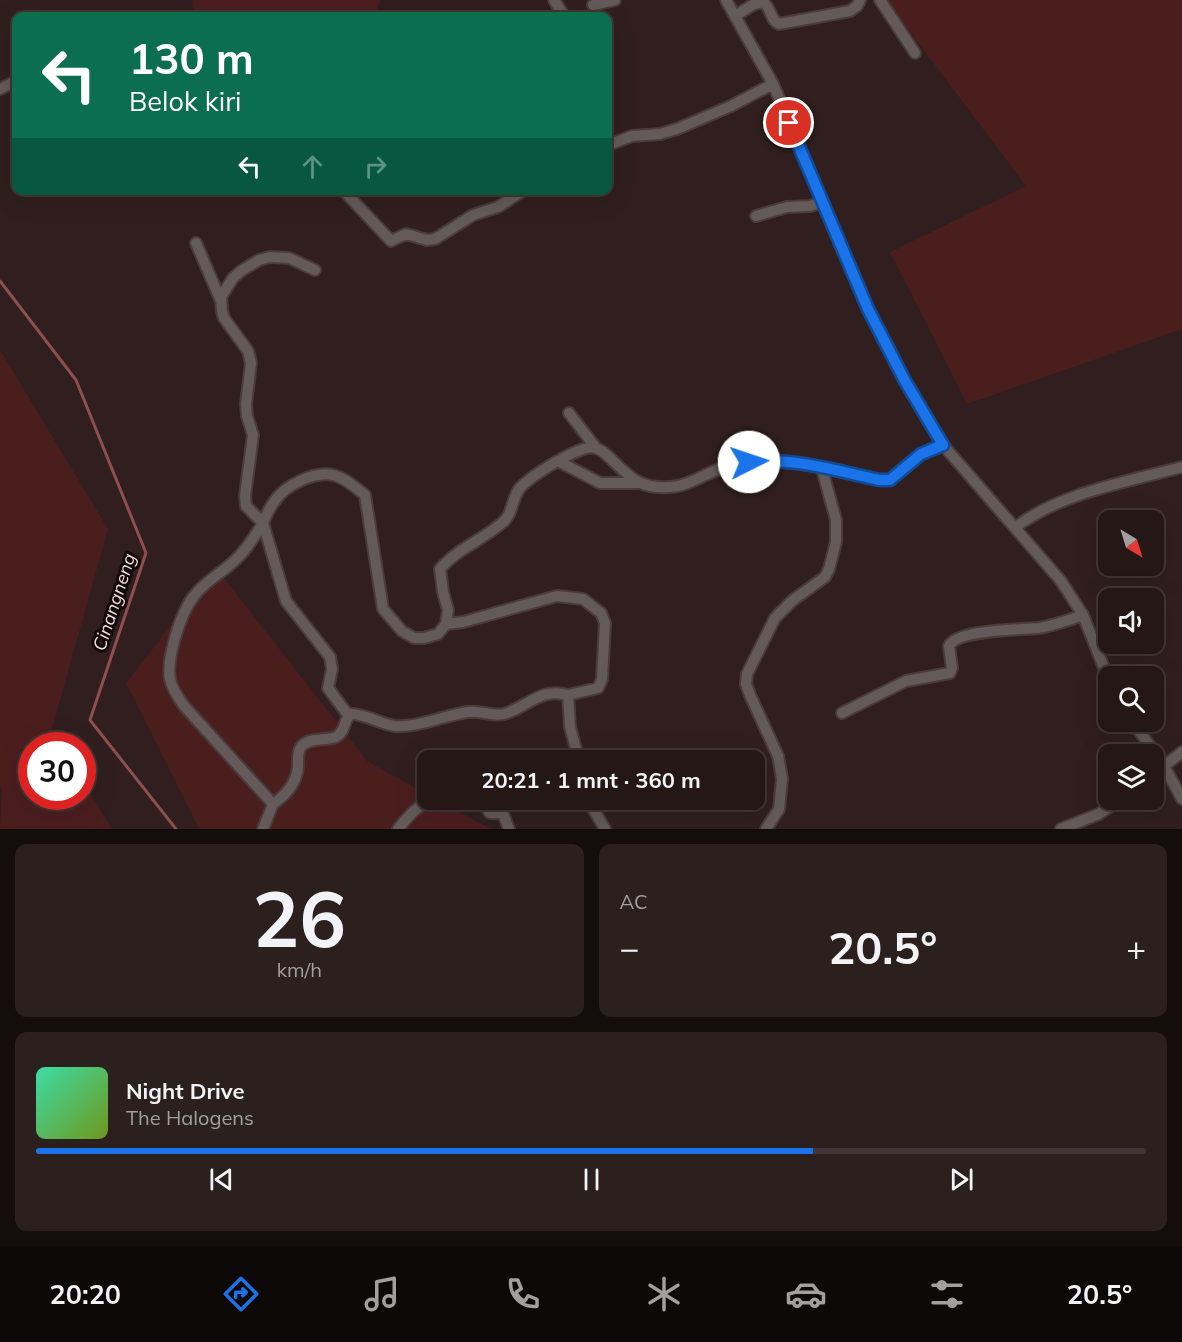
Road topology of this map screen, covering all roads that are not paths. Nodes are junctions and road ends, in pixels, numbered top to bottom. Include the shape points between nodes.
1 (615, 0) edge
2 (726, 0) edge
3 (860, 0) edge
4 (880, 0) edge
5 (593, 5) dead end
6 (735, 16) junction
7 (915, 53) dead end
8 (773, 84) junction
9 (612, 143) edge
10 (348, 195) edge
11 (516, 195) edge
12 (822, 202) junction
13 (756, 216) dead end
14 (196, 243) dead end
15 (315, 270) dead end
16 (221, 301) junction
17 (569, 412) dead end
18 (943, 445) junction
19 (596, 448) junction
20 (558, 461) junction
21 (1182, 467) edge
22 (822, 469) junction
23 (637, 483) junction
24 (263, 523) junction
25 (1015, 528) junction
26 (1083, 615) junction
27 (446, 624) junction
28 (1103, 666) edge
29 (568, 695) junction
30 (842, 713) dead end
31 (348, 715) junction
32 (576, 750) edge
33 (1182, 752) edge
34 (1164, 766) joint
35 (1182, 799) edge
36 (273, 804) junction
37 (417, 810) edge
38 (488, 810) edge
39 (594, 810) edge
40 (1105, 810) edge
41 (502, 811) joint
42 (263, 829) edge
43 (398, 829) edge
44 (509, 829) edge
45 (605, 829) edge
46 (766, 829) edge
47 (1061, 829) edge

1 - 5 street
2 - 6 street
3 - 6 street via 850,11 779,24 763,2
4 - 7 street
6 - 8 street
8 - 9 street via 677,129
8 - 12 street
10 - 11 street via 391,241 406,234 435,239 472,215 498,207
12 - 13 street
12 - 18 street via 868,309
14 - 16 street
15 - 16 street via 289,258 259,260 233,278
16 - 24 street via 224,318 248,351 251,363 246,404 253,435 245,496 246,506
17 - 19 street
18 - 22 street via 921,454 890,480
18 - 25 street
19 - 20 street via 586,447
19 - 23 street
20 - 23 street via 600,483
20 - 27 street via 521,487 510,515 501,524 440,569 448,610
21 - 25 street via 1067,500 1039,511
22 - 23 street via 799,462 769,460 729,465 669,488
22 - 46 street via 836,520 836,542 829,569 825,577 775,618 747,674 746,684 778,756 782,779 779,809
24 - 27 street via 274,501 288,487 321,475 346,481 365,495 383,609 402,631 414,638 433,636
24 - 31 street via 286,601 327,651 332,669 328,688
24 - 36 street via 234,562 194,595 170,662 170,680 185,707
25 - 26 street via 1061,581
26 - 28 street
26 - 30 street via 1039,628 957,638 949,646 950,673 906,681
27 - 29 street via 557,596 583,599 601,613 605,623 602,679 598,688
29 - 31 street via 540,695 504,714 468,712 395,726 354,713
29 - 32 street
31 - 36 street via 337,737 301,746 293,783
33 - 34 street
34 - 35 street
36 - 42 street
37 - 43 street
38 - 41 street via 494,814
39 - 45 street
40 - 47 street
41 - 44 street

